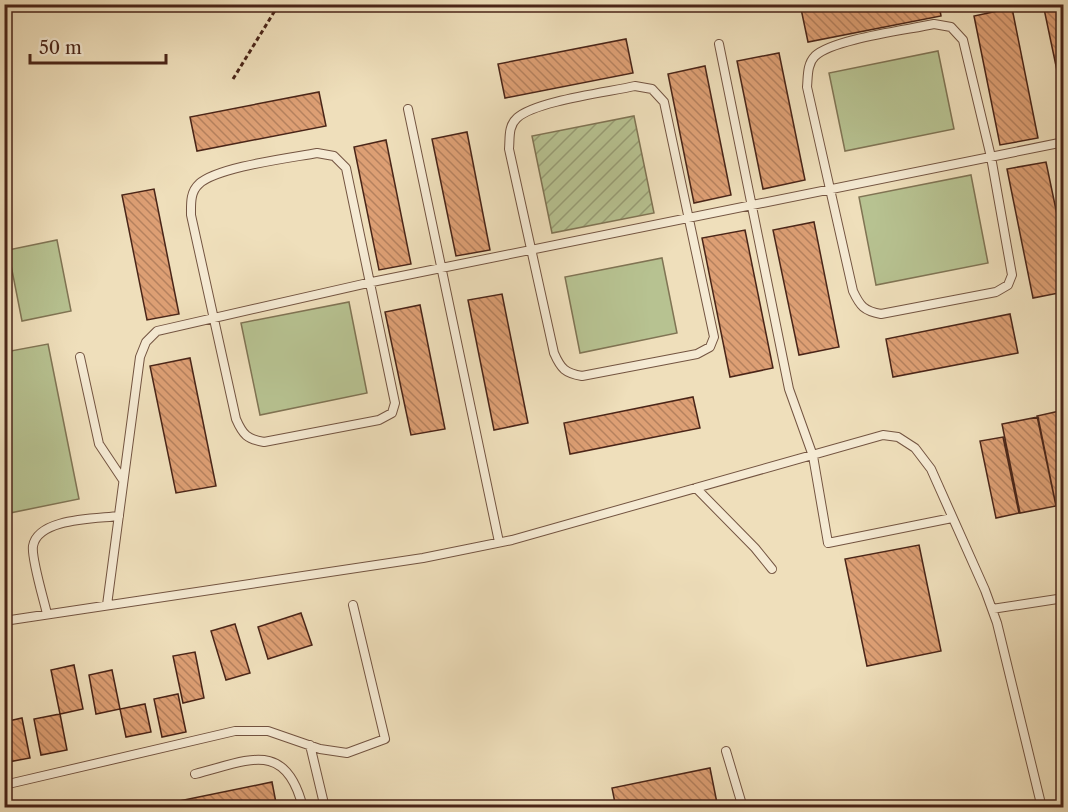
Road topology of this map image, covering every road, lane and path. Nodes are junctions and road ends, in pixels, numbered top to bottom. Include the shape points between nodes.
1 (279, 4) edge
2 (719, 44) dead end
3 (233, 79) dead end
4 (408, 109) dead end
5 (1064, 142) edge
6 (991, 157) junction
7 (830, 190) junction
8 (752, 206) junction
9 (690, 218) junction
10 (533, 251) junction
11 (443, 269) junction
12 (372, 282) junction
13 (215, 318) junction
14 (80, 357) dead end
15 (813, 456) junction
16 (123, 480) junction
17 (696, 488) junction
18 (119, 516) junction
19 (952, 518) junction
20 (499, 542) junction
21 (772, 569) dead end
22 (1064, 598) edge
23 (107, 605) junction
24 (353, 605) dead end
25 (992, 609) junction
26 (47, 614) junction
27 (4, 621) edge
28 (310, 745) junction
29 (726, 751) dead end
30 (195, 774) dead end
31 (4, 785) edge
32 (303, 807) edge
33 (325, 807) edge
34 (743, 807) edge
35 (1042, 807) edge

1 - 3 path
2 - 8 lane
4 - 11 lane
5 - 6 lane
6 - 7 lane
6 - 7 lane via 1012,274 1008,285 996,292 881,314 866,311 859,306 853,291
6 - 7 lane via 963,40 951,27 934,24 831,46 808,66 807,87
7 - 8 lane
8 - 9 lane
8 - 15 lane via 789,389
9 - 10 lane
9 - 10 lane via 714,337 710,347 698,354 582,376 568,373 554,353
9 - 10 lane via 664,102 652,89 635,86 533,108 513,123 509,149
10 - 11 lane
11 - 12 lane
11 - 20 lane
12 - 13 lane
12 - 13 lane via 395,403 392,413 379,420 264,442 249,440 236,419
12 - 13 lane via 346,168 334,156 317,153 214,174 198,184 191,195 191,215
13 - 16 lane via 157,331 146,342 140,357
14 - 16 lane via 99,444
15 - 17 lane
15 - 19 lane via 883,435 898,437 915,448 931,469
15 - 19 lane via 828,543
16 - 18 lane
17 - 20 lane
17 - 21 lane
18 - 23 lane
18 - 26 lane via 49,526 38,534 33,548
19 - 25 lane
20 - 23 lane via 423,558
22 - 25 lane
23 - 26 lane
24 - 28 lane via 385,739 347,753
25 - 35 lane
26 - 27 lane
28 - 31 lane via 268,730 235,731
28 - 33 lane
29 - 34 lane
30 - 32 lane via 260,758 287,769 298,786

